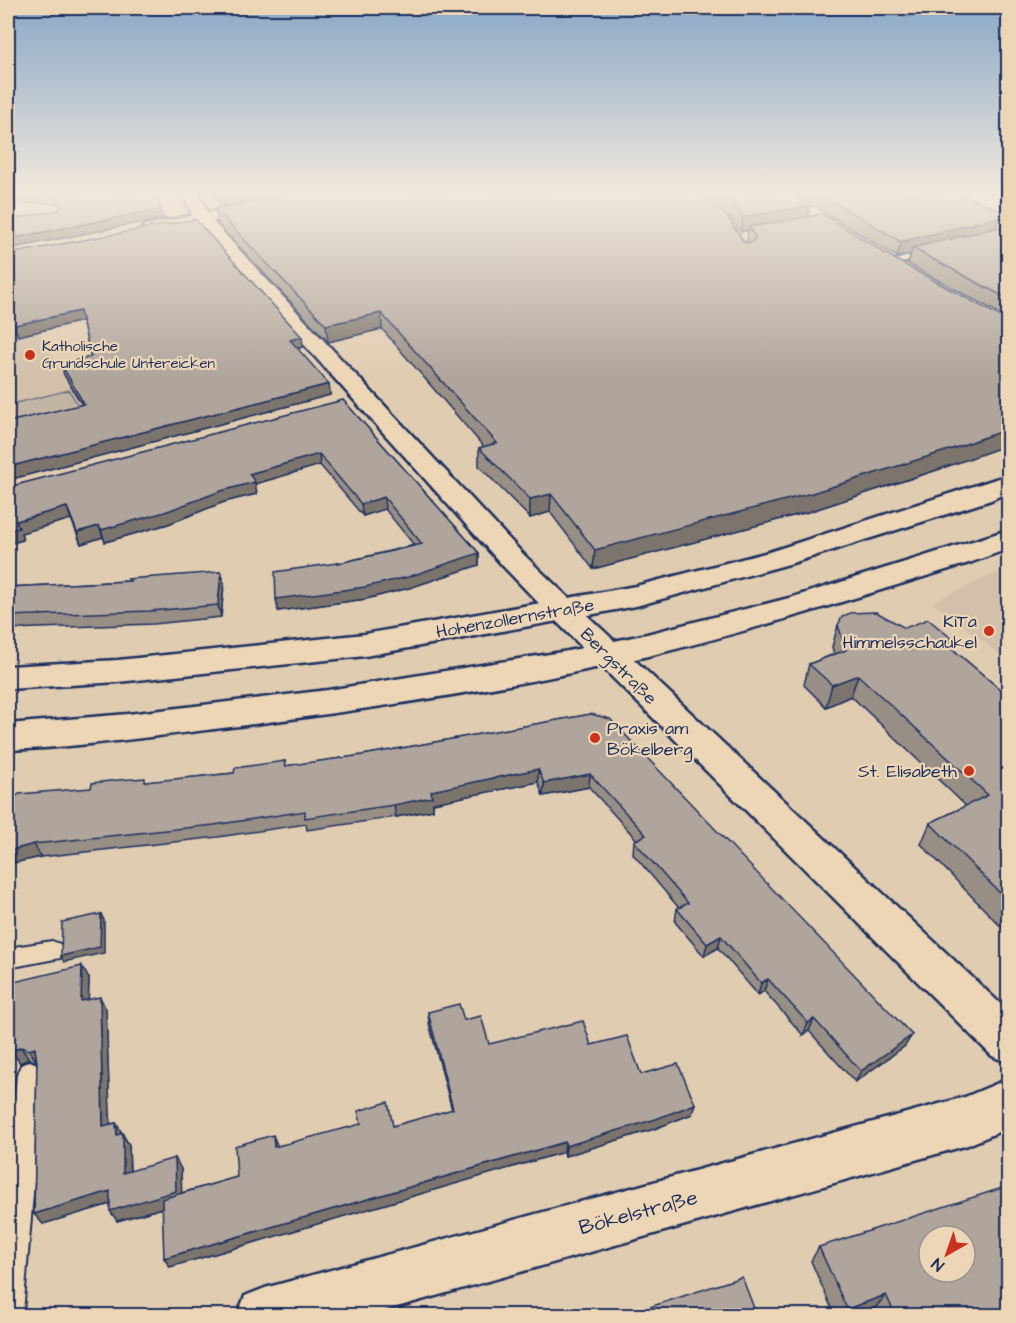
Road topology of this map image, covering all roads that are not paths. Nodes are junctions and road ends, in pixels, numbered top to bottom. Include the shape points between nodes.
1 (231, 255) edge
2 (875, 255) edge
3 (922, 255) edge
4 (889, 263) junction
5 (912, 276) edge
6 (1008, 483) edge
7 (1008, 539) edge
8 (563, 610) junction
9 (605, 653) junction
10 (8, 678) edge
11 (8, 739) edge
12 (52, 951) dead end
13 (8, 958) edge
14 (1008, 1041) edge
15 (30, 1074) dead end
16 (1008, 1103) edge
17 (8, 1313) edge
18 (265, 1316) edge

1 - 8 main road, Bergstraße via 352,399
2 - 4 main road
3 - 4 lane
4 - 5 main road
6 - 8 main road, Hohenzollernstraße via 779,558 636,596
7 - 9 main road via 834,596 685,638
8 - 9 main road, Bergstraße
8 - 10 main road, Hohenzollernstraße via 365,645 118,671
9 - 11 main road via 486,678 347,700
9 - 14 main road, Bergstraße
12 - 13 lane
15 - 17 lane
16 - 18 main road, Bökelstraße via 968,1121

